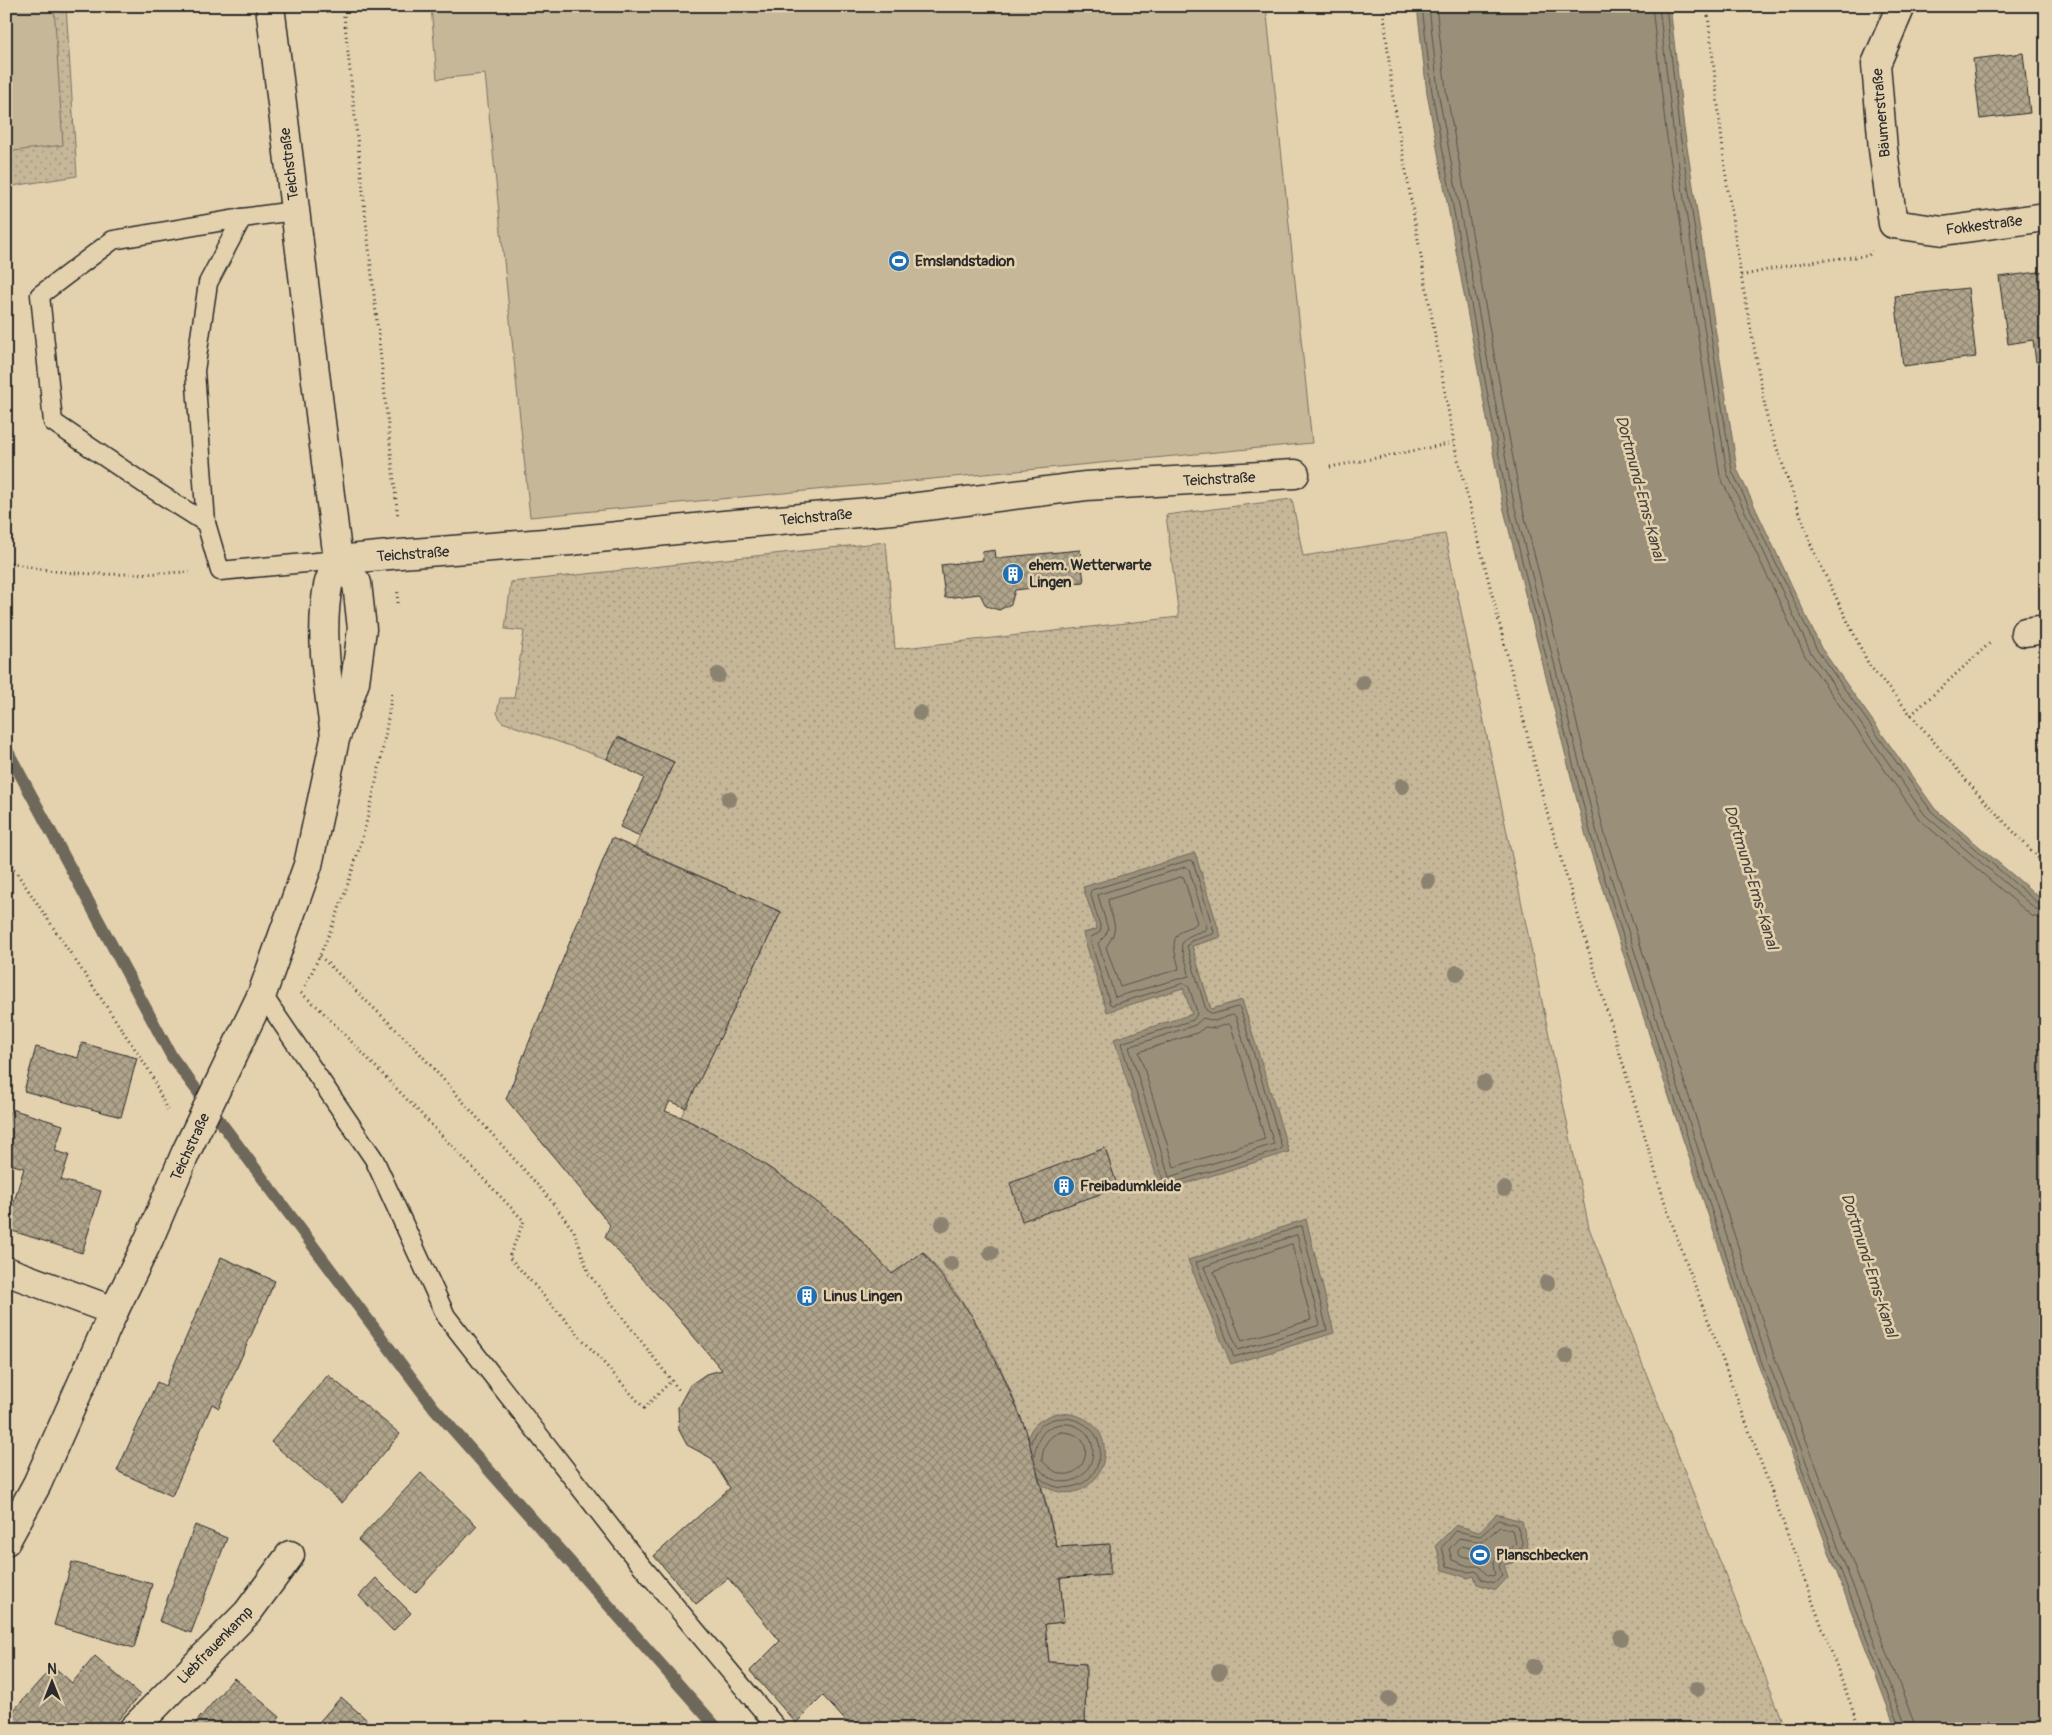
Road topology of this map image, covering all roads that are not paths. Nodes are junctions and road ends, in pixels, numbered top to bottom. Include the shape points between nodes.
1 (270, 6) edge
2 (1902, 6) edge
3 (294, 211) junction
4 (2046, 217) edge
5 (242, 218) junction
6 (1893, 224) joint
7 (1295, 474) road end
8 (206, 523) junction
9 (338, 560) junction
10 (335, 739) junction
11 (262, 994) junction
12 (6, 1271) edge
13 (114, 1311) junction
14 (6, 1541) edge
15 (290, 1555) dead end
16 (133, 1729) edge
17 (778, 1729) edge

1 - 3 street, Teichstraße
2 - 6 street, Bäumerstraße via 1876,64
3 - 5 lane
3 - 9 street, Teichstraße
4 - 6 street, Fokkestraße via 1943,231
5 - 8 lane via 208,283 196,370
5 - 8 lane via 114,240 40,295 53,422
7 - 9 street, Teichstraße via 1086,486 902,509
8 - 9 lane via 220,571
9 - 10 street, Teichstraße via 328,584 325,630
9 - 10 street, Teichstraße via 356,583 362,629 355,682
10 - 11 street, Teichstraße via 308,865
11 - 13 street, Teichstraße
11 - 17 lane via 374,1158 446,1316 631,1553
12 - 13 street
13 - 14 street, Teichstraße via 37,1484
15 - 16 street, Liebfrauenkamp via 248,1612

